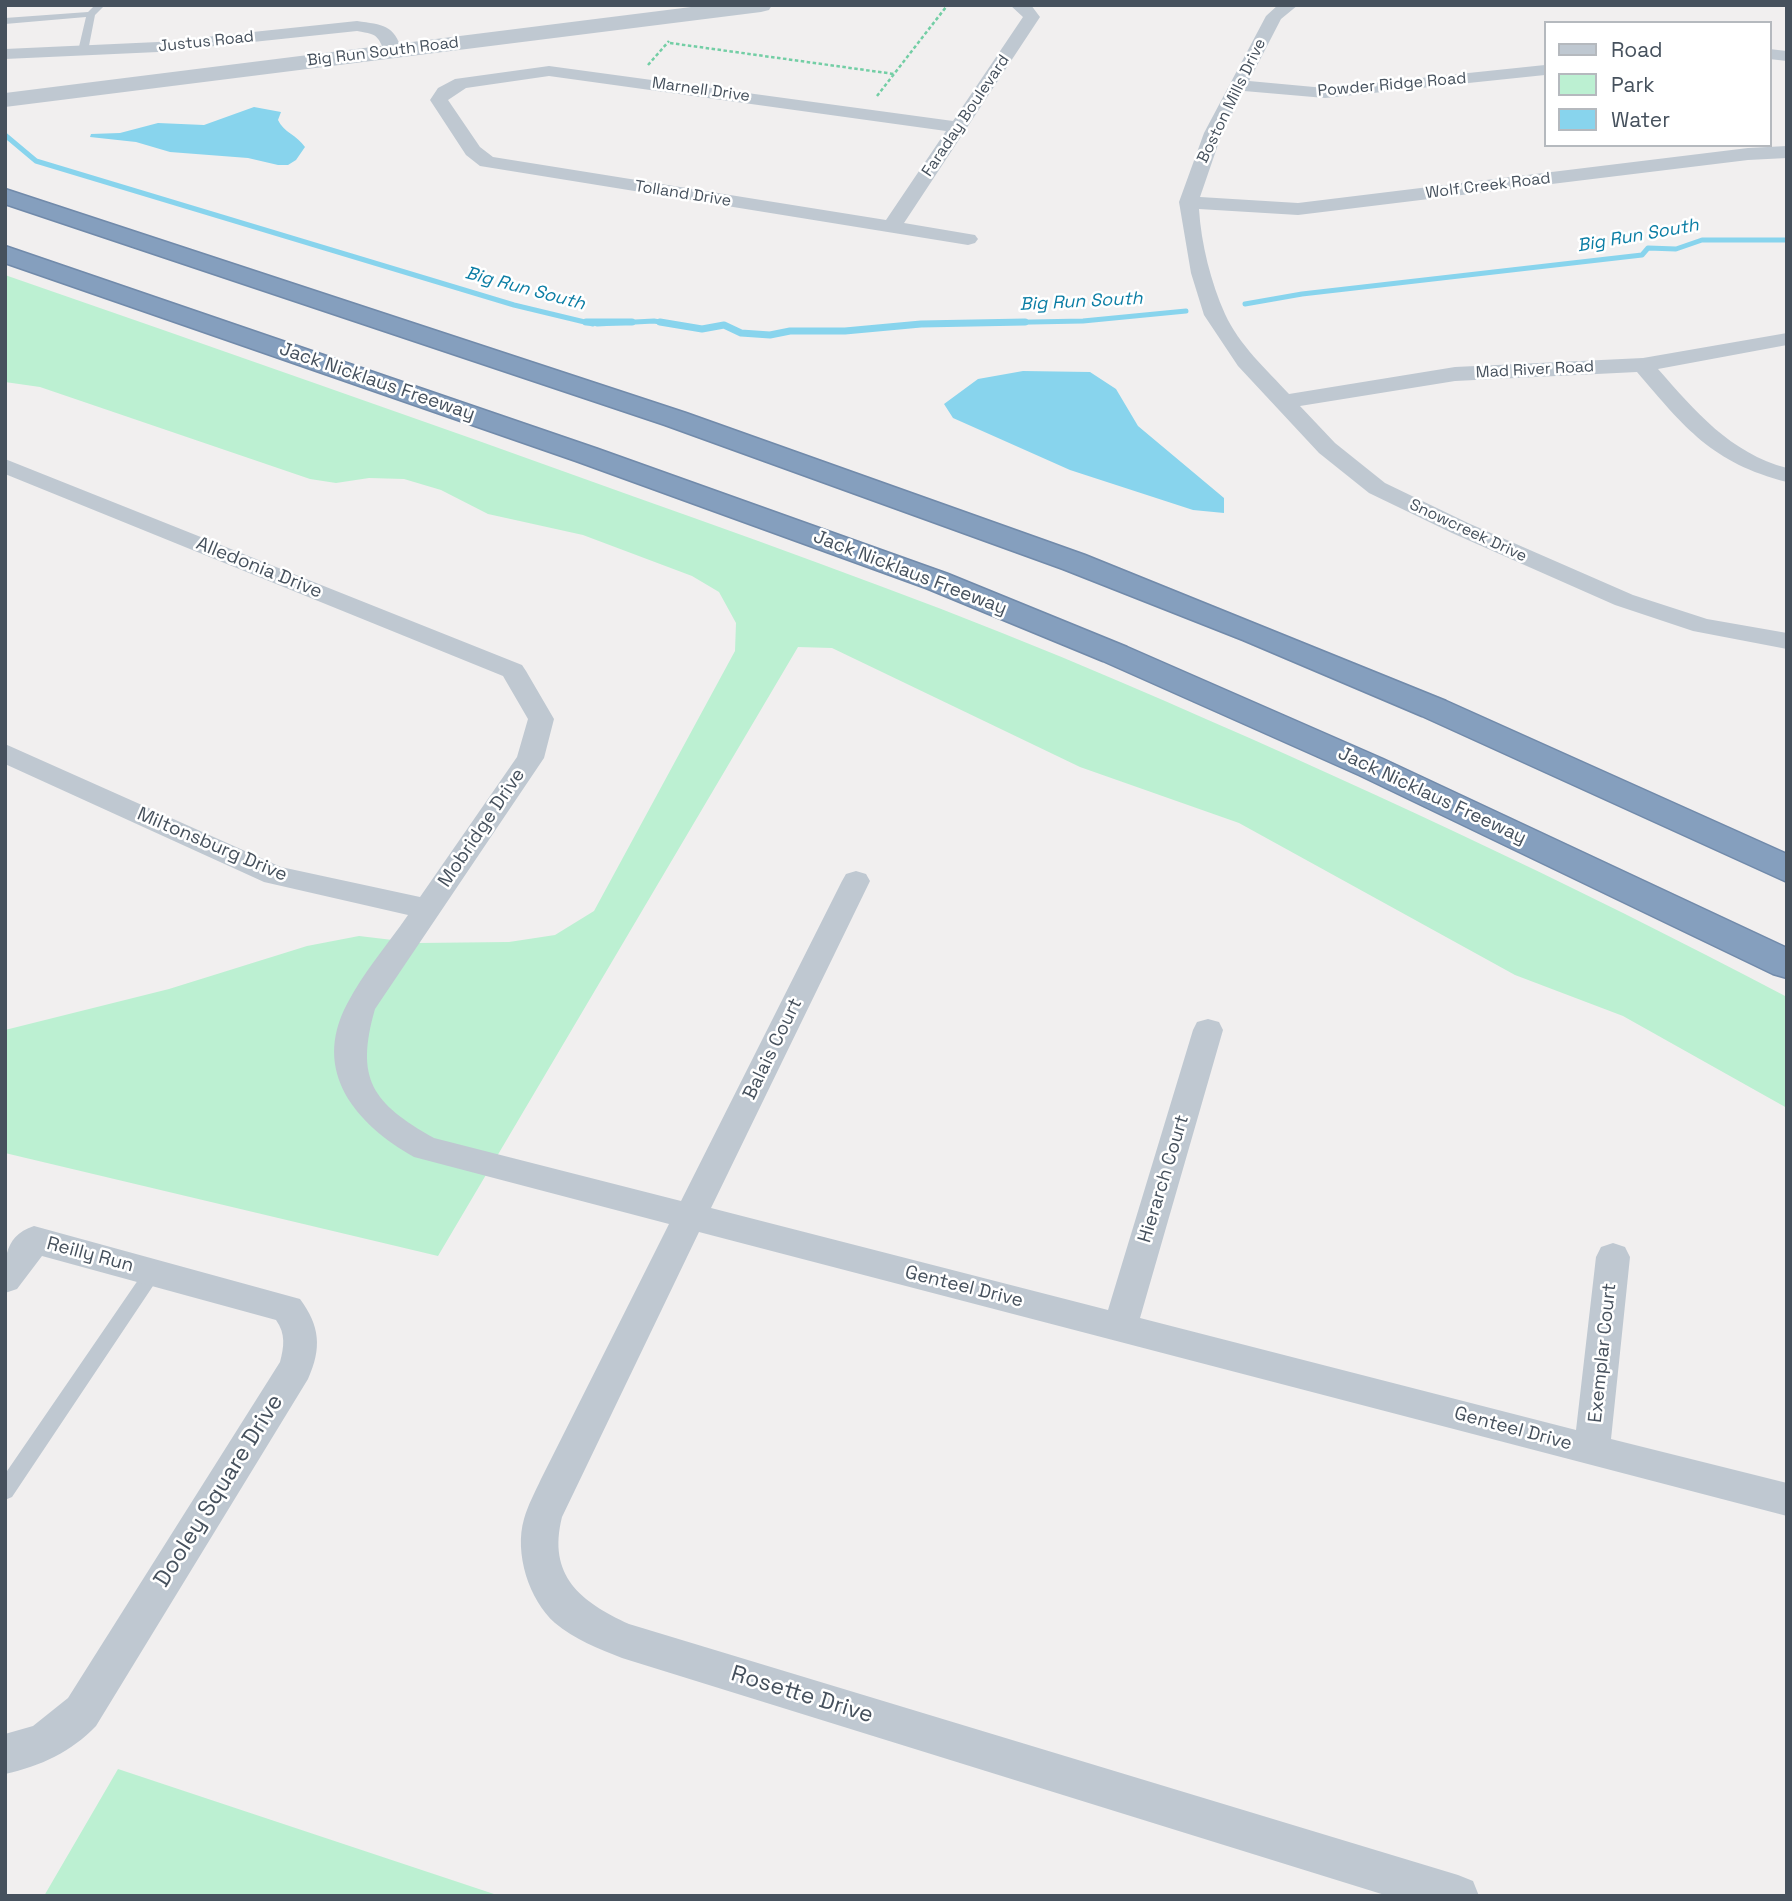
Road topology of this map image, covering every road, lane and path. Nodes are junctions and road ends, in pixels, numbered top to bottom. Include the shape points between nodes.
1 (101, 5) edge
2 (761, 5) edge
3 (944, 5) edge
4 (1022, 6) edge
5 (1284, 9) edge
6 (91, 14) junction
7 (5, 21) edge
8 (666, 35) dead end
9 (670, 43) junction
10 (83, 51) junction
11 (393, 51) junction
12 (5, 54) edge
13 (1544, 70) edge
14 (894, 74) junction
15 (633, 80) junction
16 (1239, 85) junction
17 (444, 92) joint
18 (5, 100) edge
19 (872, 114) junction
20 (960, 127) junction
21 (1787, 152) edge
22 (5, 196) edge
23 (1189, 202) junction
24 (891, 227) junction
25 (968, 239) dead end
26 (5, 254) edge
27 (1215, 315) joint
28 (1787, 339) edge
29 (1643, 365) junction
30 (1284, 402) junction
31 (5, 467) edge
32 (1787, 475) edge
33 (1787, 641) edge
34 (513, 671) joint
35 (5, 753) edge
36 (1787, 869) edge
37 (856, 881) dead end
38 (427, 909) junction
39 (1787, 964) edge
40 (1208, 1030) dead end
41 (690, 1216) junction
42 (1613, 1257) dead end
43 (153, 1272) junction
44 (5, 1279) edge
45 (1120, 1327) junction
46 (1592, 1450) junction
47 (5, 1491) edge
48 (1787, 1500) edge
49 (5, 1754) edge
50 (1458, 1896) edge

1 - 6 lane
2 - 11 street, Big Run South Road
3 - 14 path
4 - 20 street, Faraday Boulevard via 1032,17
5 - 16 street, Boston Mills Drive
6 - 7 lane
6 - 10 lane
8 - 9 path
9 - 14 path
9 - 15 path
10 - 11 street, Justus Road via 357,26 389,36
10 - 12 street, Justus Road
11 - 18 street, Big Run South Road
13 - 16 street, Powder Ridge Road via 1325,93
14 - 19 path via 871,103 880,104
15 - 17 street, Marnell Drive via 575,72 526,72 461,83
15 - 19 street, Marnell Drive
16 - 23 street, Boston Mills Drive via 1213,134
17 - 24 street, Tolland Drive via 439,100 473,151 487,162
19 - 20 street, Marnell Drive
20 - 24 street, Faraday Boulevard
21 - 23 street, Wolf Creek Road via 1298,209
22 - 36 highway via 626,402 1076,563 1261,635
23 - 27 street, Boston Mills Drive via 1201,273
24 - 25 street, Tolland Drive
26 - 39 highway, Jack Nicklaus Freeway via 937,581 1371,767
27 - 30 street, Snowcreek Drive via 1245,361
28 - 29 street, Mad River Road
29 - 30 street, Mad River Road via 1455,374
29 - 32 street via 1711,441 1743,461
30 - 33 street, Snowcreek Drive via 1327,448 1377,488 1460,528 1663,615
31 - 34 street, Alledonia Drive
34 - 38 street, Mobridge Drive via 541,719 530,758
35 - 38 street, Miltonsburg Drive via 274,875
37 - 41 street, Balais Court
38 - 41 street, Genteel Drive via 360,1007 352,1036 350,1065 359,1091 380,1117 425,1148
40 - 45 street, Hierarch Court
41 - 45 street, Genteel Drive
41 - 50 street, Rosette Drive via 542,1522 540,1551 548,1581 565,1607 622,1640
42 - 46 street, Exemplar Court
43 - 44 street, Reilly Run via 34,1240
43 - 47 lane
43 - 49 street, Dooley Square Drive via 288,1308 299,1322 301,1353 82,1712 46,1743
45 - 46 street, Genteel Drive
46 - 48 street, Genteel Drive

